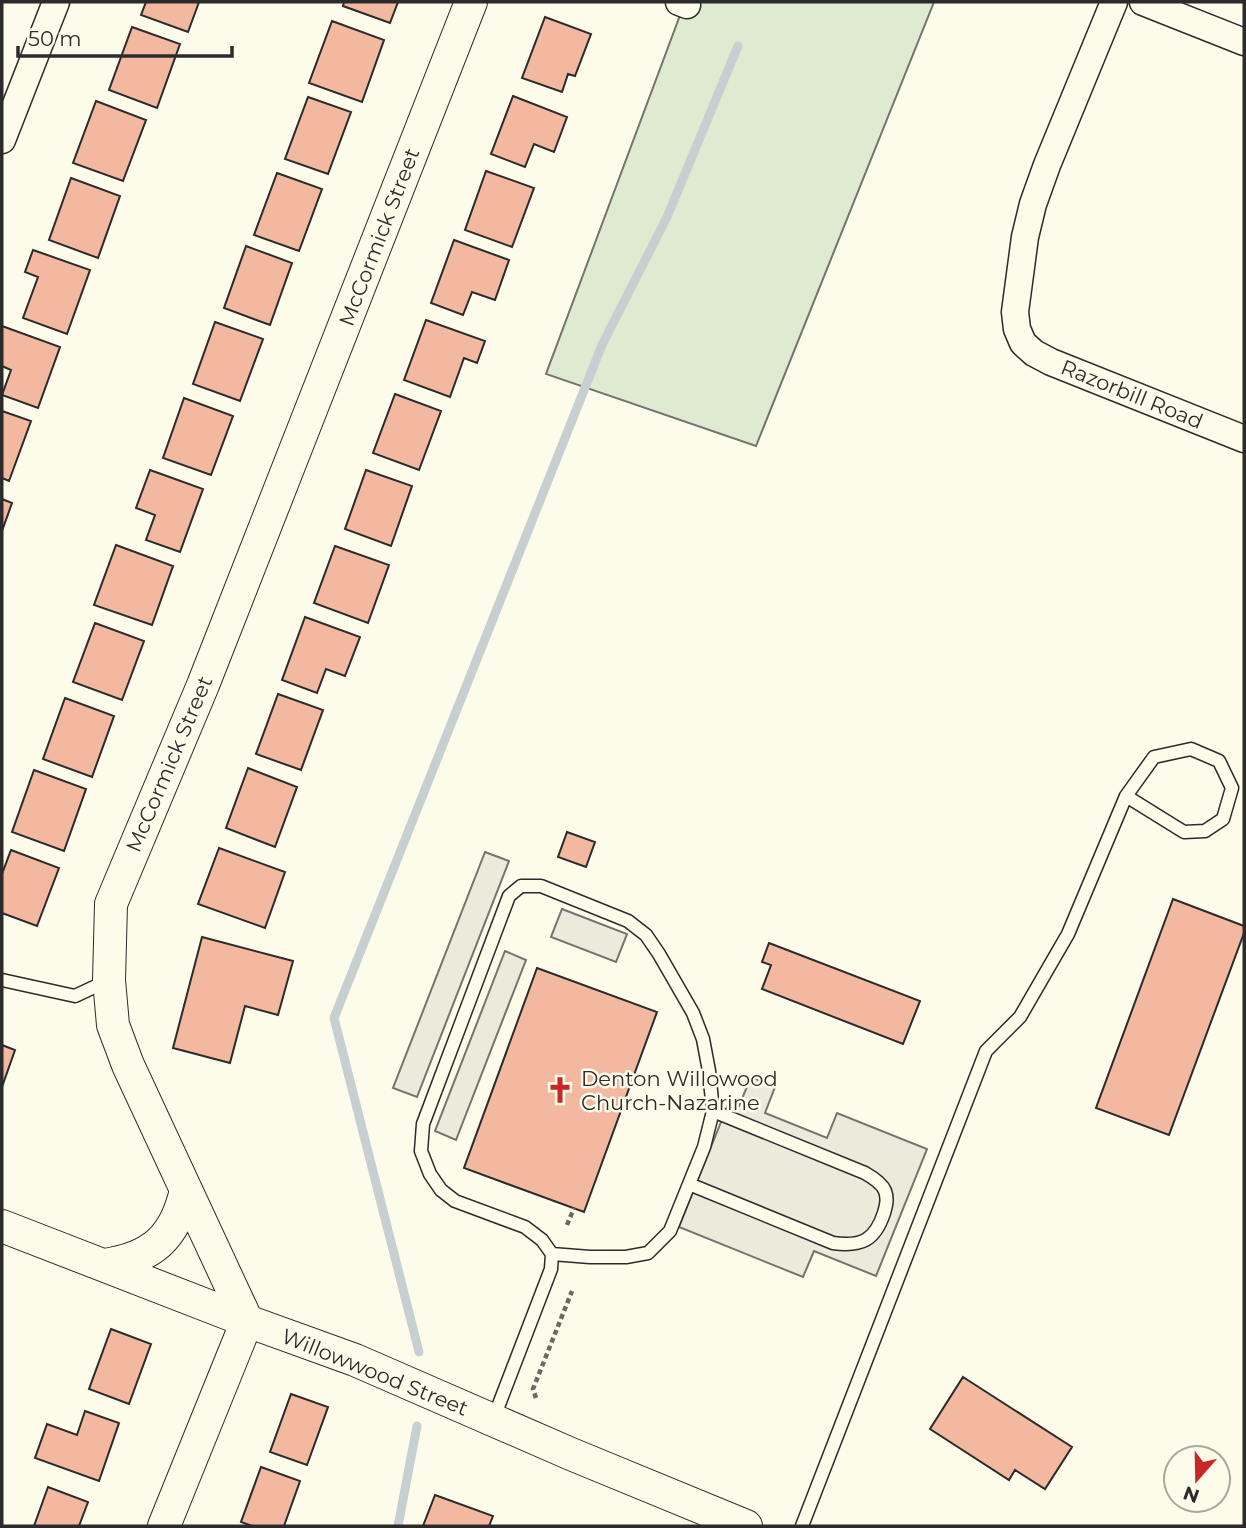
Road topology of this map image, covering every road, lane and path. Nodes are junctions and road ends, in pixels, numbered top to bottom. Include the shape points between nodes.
1 (56, 2) edge
2 (471, 2) edge
3 (1114, 2) edge
4 (1143, 2) edge
5 (1244, 42) edge
6 (2, 140) edge
7 (1244, 439) edge
8 (1126, 796) junction
9 (2, 980) edge
10 (109, 980) junction
11 (713, 1111) junction
12 (689, 1184) junction
13 (186, 1191) junction
14 (573, 1208) dead end
15 (567, 1225) dead end
16 (2, 1226) edge
17 (552, 1254) junction
18 (104, 1265) junction
19 (572, 1292) dead end
20 (247, 1321) junction
21 (536, 1398) dead end
22 (493, 1420) junction
23 (164, 1526) edge
24 (746, 1526) edge
25 (802, 1526) edge

1 - 6 street
2 - 10 street, McCormick Street via 203,685 110,904
3 - 7 street, Razorbill Road via 1033,204 1015,312 1017,329 1034,353 1051,362
4 - 5 street
8 - 8 lane via 1154,757 1191,749 1219,761 1232,788 1223,819 1205,831 1184,832
8 - 25 lane via 1068,934 1020,1017 986,1051
9 - 10 lane via 75,996
10 - 13 street, McCormick Street via 113,1025
11 - 12 lane
11 - 12 lane via 876,1180 887,1203 879,1228 866,1241 833,1243
11 - 17 lane via 703,1040 693,1013 646,935 628,921 541,886 521,886 509,896 423,1124 421,1151 429,1174 448,1196 524,1227
12 - 17 lane via 670,1231 648,1253 626,1257
13 - 18 street via 176,1221 156,1246 140,1256
13 - 20 street, McCormick Street
14 - 15 path
16 - 18 street, Willowwood Street
17 - 22 lane via 551,1269
18 - 20 street, Willowwood Street
19 - 21 path via 533,1389
20 - 22 street, Willowwood Street via 355,1360
20 - 23 street
22 - 24 street, Willowwood Street

